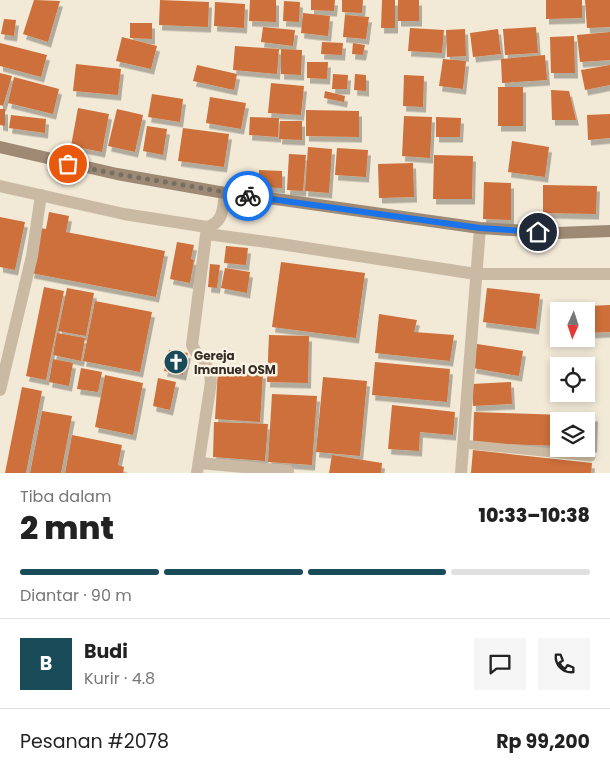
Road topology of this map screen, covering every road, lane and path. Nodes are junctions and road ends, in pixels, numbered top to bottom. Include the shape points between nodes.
1 (0, 147) edge
2 (0, 186) edge
3 (225, 193) junction
4 (41, 195) junction
5 (480, 228) junction
6 (207, 231) junction
7 (610, 231) edge
8 (476, 274) junction
9 (610, 274) edge
10 (0, 390) edge
11 (463, 444) junction
12 (550, 453) edge
13 (198, 468) edge
14 (288, 471) dead end
15 (461, 473) edge

1 - 3 main road via 117,174
2 - 4 street
3 - 5 main road
3 - 6 street via 220,218
4 - 6 street
4 - 10 street via 32,256
5 - 7 main road via 557,233
5 - 8 street
6 - 8 street
6 - 13 street via 192,345 208,367 211,382
8 - 9 street
8 - 11 street
11 - 12 lane
11 - 15 street
13 - 14 street

